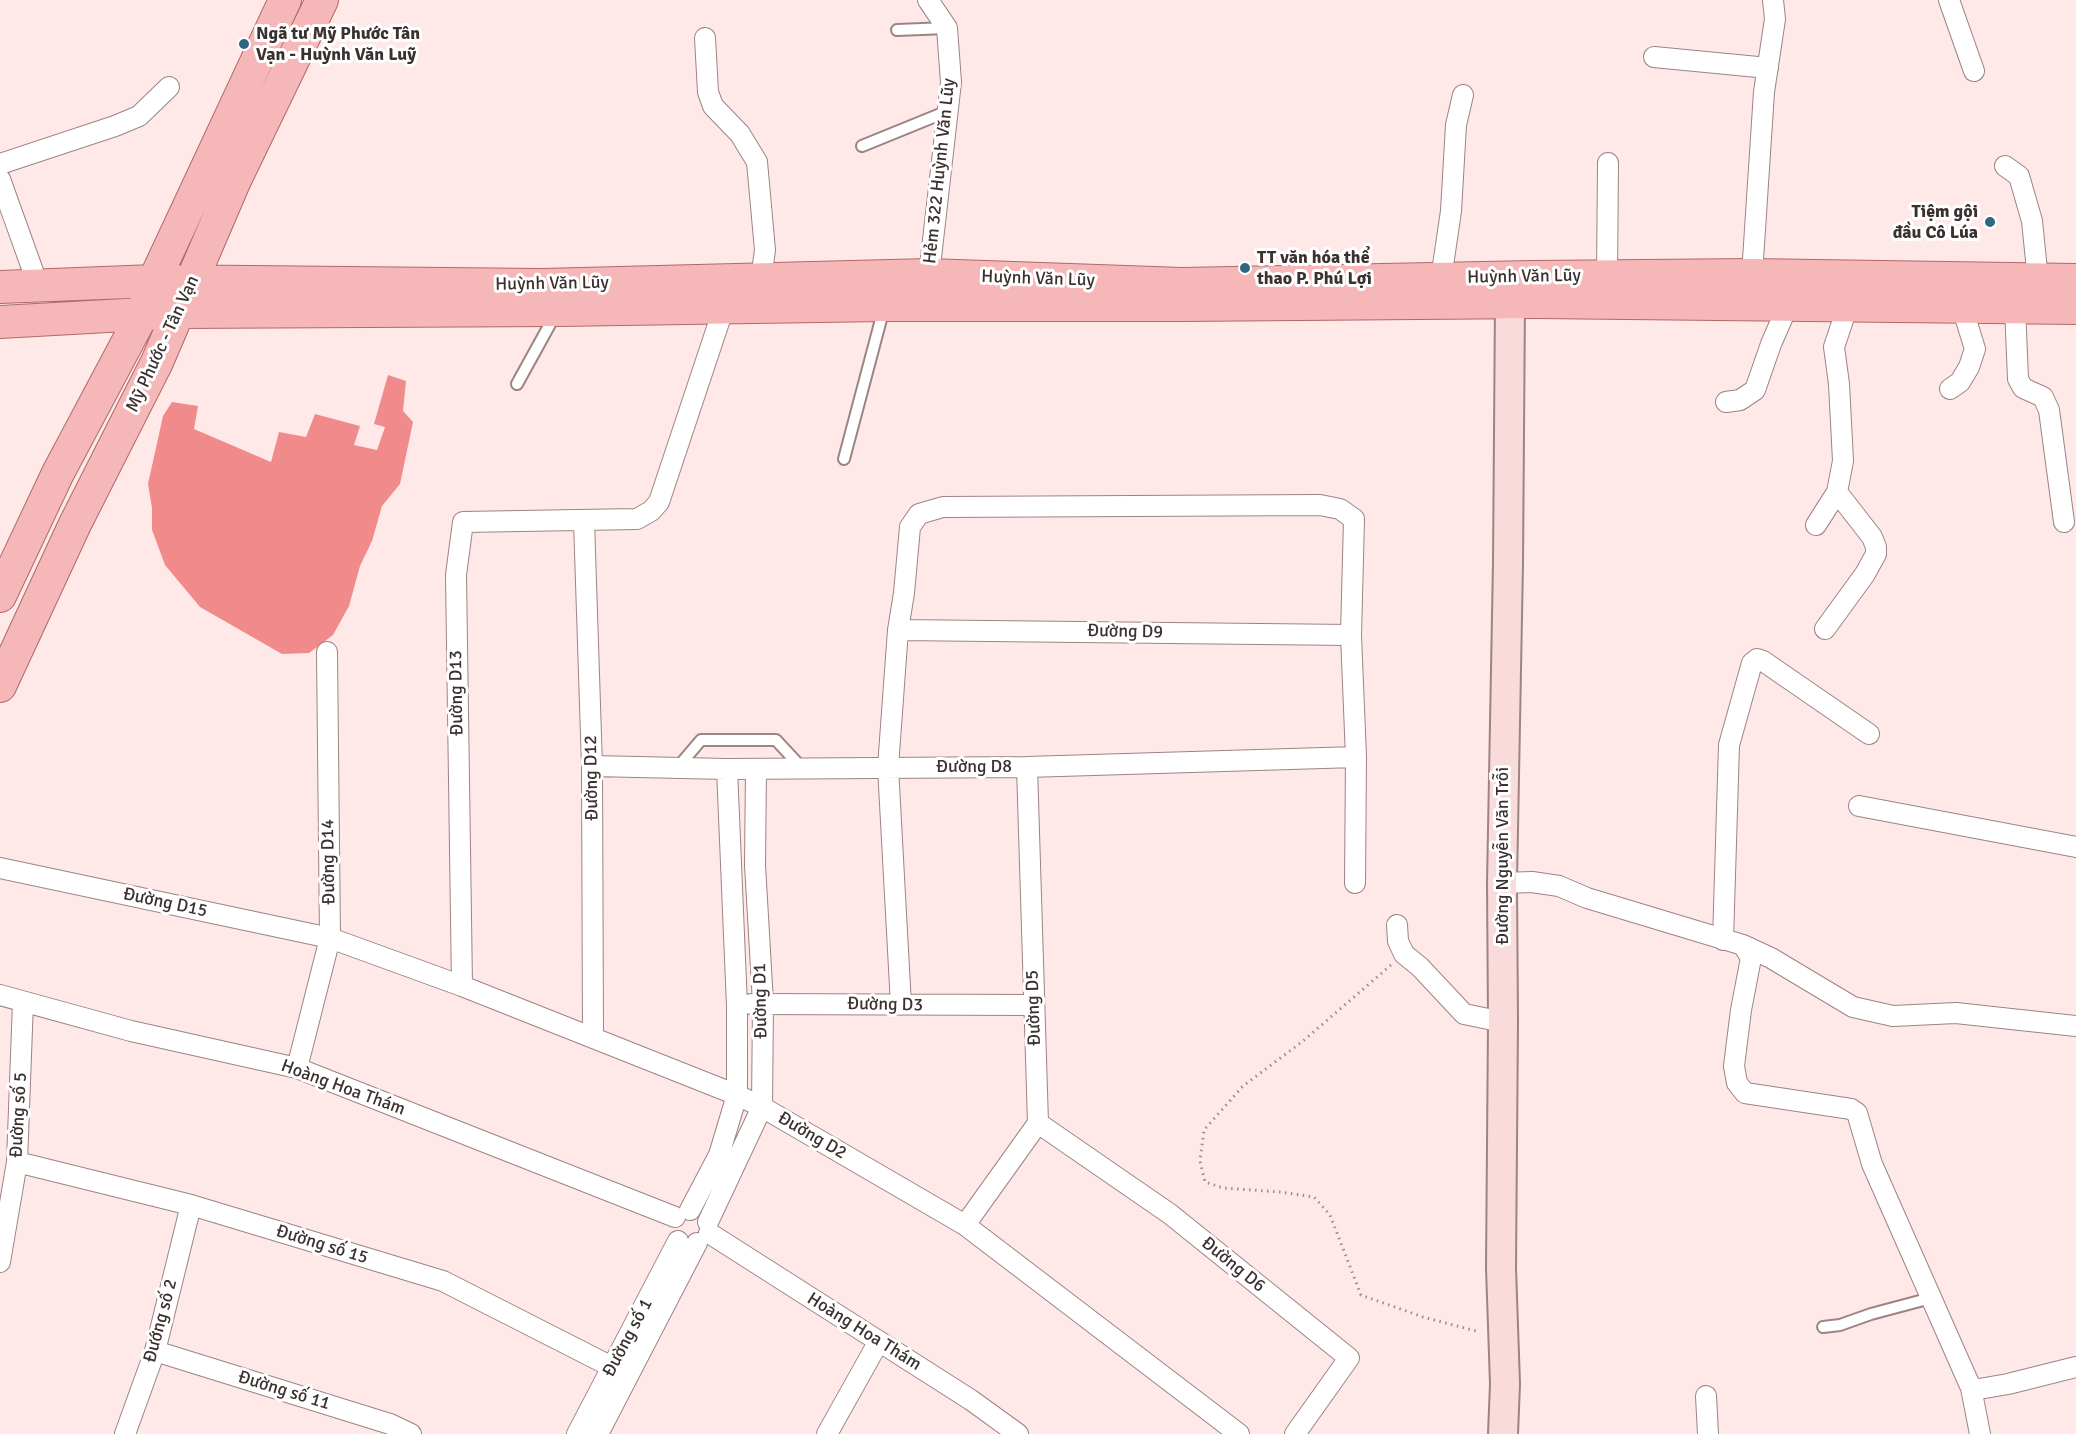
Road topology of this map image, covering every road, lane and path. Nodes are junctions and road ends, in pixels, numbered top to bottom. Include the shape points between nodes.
1 (285, 0) edge
2 (322, 0) edge
3 (1773, 0) edge
4 (1949, 0) edge
5 (932, 1) edge
6 (947, 28) junction
7 (897, 30) dead end
8 (705, 38) dead end
9 (1654, 57) dead end
10 (1768, 68) junction
11 (1974, 71) dead end
12 (169, 87) dead end
13 (1463, 95) dead end
14 (948, 111) junction
15 (862, 146) dead end
16 (1608, 163) dead end
17 (0, 164) edge
18 (2005, 166) dead end
19 (0, 179) edge
20 (929, 275) junction
21 (1752, 275) junction
22 (1607, 276) junction
23 (761, 279) junction
24 (1442, 279) junction
25 (2038, 279) junction
26 (2076, 280) edge
27 (154, 281) junction
28 (193, 282) junction
29 (38, 285) junction
30 (0, 287) edge
31 (1510, 290) junction
32 (885, 305) junction
33 (1788, 305) junction
34 (1848, 305) junction
35 (724, 307) junction
36 (1962, 307) junction
37 (2015, 308) junction
38 (2076, 308) edge
39 (558, 310) junction
40 (179, 312) junction
41 (142, 315) junction
42 (0, 322) edge
43 (517, 384) dead end
44 (1950, 389) dead end
45 (1726, 402) dead end
46 (844, 459) dead end
47 (1837, 492) junction
48 (584, 521) junction
49 (2064, 522) dead end
50 (1816, 525) dead end
51 (0, 596) edge
52 (1825, 629) dead end
53 (898, 630) junction
54 (1351, 635) junction
55 (327, 652) dead end
56 (0, 686) edge
57 (1869, 734) dead end
58 (1356, 757) junction
59 (592, 766) junction
60 (678, 767) junction
61 (888, 767) junction
62 (1027, 767) junction
63 (802, 768) junction
64 (727, 769) junction
65 (756, 769) junction
66 (1859, 806) dead end
67 (2076, 847) edge
68 (756, 865) junction
69 (0, 868) edge
70 (732, 868) junction
71 (1502, 883) junction
72 (1355, 884) dead end
73 (1397, 925) dead end
74 (330, 938) junction
75 (1723, 940) junction
76 (1743, 945) junction
77 (1404, 954) junction
78 (462, 986) junction
79 (0, 995) edge
80 (23, 1002) junction
81 (763, 1003) junction
82 (737, 1005) junction
83 (901, 1005) junction
84 (1033, 1005) junction
85 (1503, 1022) junction
86 (2076, 1026) edge
87 (592, 1036) junction
88 (297, 1068) junction
89 (736, 1095) junction
90 (762, 1107) junction
91 (1038, 1123) junction
92 (17, 1162) junction
93 (191, 1205) junction
94 (683, 1214) junction
95 (965, 1225) junction
96 (698, 1235) junction
97 (0, 1262) edge
98 (1932, 1298) junction
99 (1823, 1327) dead end
100 (1503, 1338) junction
101 (879, 1341) junction
102 (155, 1351) junction
103 (612, 1367) junction
104 (2076, 1367) edge
105 (1971, 1388) junction
106 (1706, 1396) dead end
107 (125, 1434) edge
108 (411, 1434) edge
109 (577, 1434) edge
110 (598, 1434) edge
111 (827, 1434) edge
112 (1017, 1434) edge
113 (1239, 1434) edge
114 (1295, 1434) edge
115 (1503, 1434) edge
116 (1708, 1434) edge
117 (1980, 1434) edge

1 - 27 main road, Mỹ Phước - Tân Vạn
2 - 28 main road, Mỹ Phước - Tân Vạn via 235,180
3 - 10 street
4 - 11 street
5 - 6 street
6 - 7 lane
6 - 14 street, Hẻm 322 Huỳnh Văn Lũy via 951,82
8 - 23 street via 708,92 713,106 740,134 757,162 765,250
9 - 10 street
10 - 21 street
12 - 17 street via 139,116
13 - 24 street via 1456,125
14 - 15 lane
14 - 20 street, Hẻm 322 Huỳnh Văn Lũy
16 - 22 street
18 - 25 street via 2019,176 2032,221
19 - 29 street
20 - 23 main road, Huỳnh Văn Lũy
20 - 24 main road, Huỳnh Văn Lũy via 1182,284
21 - 22 main road, Huỳnh Văn Lũy
21 - 25 main road, Huỳnh Văn Lũy
22 - 31 main road, Huỳnh Văn Lũy
23 - 28 main road, Huỳnh Văn Lũy via 542,285
24 - 31 main road, Huỳnh Văn Lũy
25 - 26 main road, Huỳnh Văn Lũy
27 - 28 main road, Huỳnh Văn Lũy
27 - 29 main road, Huỳnh Văn Lũy
27 - 41 main road, Mỹ Phước - Tân Vạn
28 - 40 main road, Mỹ Phước - Tân Vạn
29 - 30 main road, Huỳnh Văn Lũy
31 - 32 main road, Huỳnh Văn Lũy via 1194,305
31 - 33 main road, Huỳnh Văn Lũy
31 - 71 street, Đường Nguyễn Văn Trỗi
32 - 35 main road, Huỳnh Văn Lũy
32 - 46 lane
33 - 34 main road, Huỳnh Văn Lũy
33 - 45 street via 1755,390 1740,400
34 - 36 main road, Huỳnh Văn Lũy
34 - 47 street via 1834,347 1843,461
35 - 39 main road, Huỳnh Văn Lũy
35 - 48 street via 659,502 637,519
36 - 37 main road, Huỳnh Văn Lũy
36 - 44 street via 1975,350 1960,382
37 - 38 main road, Huỳnh Văn Lũy
37 - 49 street via 2018,379 2023,388 2043,397 2049,410
39 - 40 main road, Huỳnh Văn Lũy
39 - 43 lane
40 - 41 main road, Huỳnh Văn Lũy
40 - 56 main road, Mỹ Phước - Tân Vạn
41 - 42 main road, Huỳnh Văn Lũy
41 - 51 main road, Mỹ Phước - Tân Vạn via 58,473
47 - 50 street
47 - 52 street via 1872,537 1876,554
48 - 59 street, Đường D12
48 - 78 street, Đường D13 via 463,522 456,575
53 - 54 street, Đường D9
53 - 54 street via 910,527 919,514 943,507 1320,505 1340,509 1354,519
53 - 61 street
54 - 58 street
55 - 74 street, Đường D14
57 - 75 street via 1763,661 1757,659 1752,663 1729,745
58 - 62 street, Đường D8
58 - 72 street
59 - 60 street, Đường D8
59 - 87 street, Đường D12
60 - 63 lane via 701,740 776,740
60 - 64 street, Đường D8
61 - 62 street, Đường D8
61 - 63 street, Đường D8
61 - 83 street
62 - 84 street, Đường D5
63 - 65 street, Đường D8
64 - 65 street, Đường D8
64 - 70 street, Đường D1
65 - 68 street, Đường D1
66 - 67 street
68 - 70 street
68 - 81 street, Đường D1
69 - 74 street, Đường D15
70 - 82 street, Đường D1
71 - 75 street via 1559,886
71 - 85 street, Đường Nguyễn Văn Trỗi
73 - 77 street
74 - 78 street, Đường D2
74 - 88 street, Đường D14
75 - 76 street
76 - 86 street via 1853,1007 1893,1016 1956,1013
76 - 98 street via 1751,958 1734,1066 1737,1083 1745,1093 1857,1113 1872,1164
77 - 85 street via 1464,1014
77 - 100 path via 1303,1041 1243,1086 1204,1130 1200,1161 1205,1182 1222,1188 1314,1197 1330,1215 1361,1294 1423,1317
78 - 87 street, Đường D2
79 - 80 street, Hoàng Hoa Thám
80 - 88 street, Hoàng Hoa Thám
80 - 92 street, Đường số 5
81 - 82 street, Đường D3
81 - 83 street, Đường D3
81 - 90 street, Đường D1
82 - 89 street, Đường D1
83 - 84 street, Đường D3
84 - 91 street, Đường D5
85 - 100 street, Đường Nguyễn Văn Trỗi
87 - 89 street, Đường D2
88 - 94 street, Hoàng Hoa Thám
89 - 90 street, Đường D2
89 - 94 street, Đường D1 via 719,1155
90 - 95 street, Đường D2
90 - 96 street, Đường D1
91 - 95 street
91 - 114 street, Đường D6 via 1170,1214 1349,1358
92 - 93 street, Đường số 15
92 - 97 street, Đường số 5
93 - 102 street, Đướng số 2
93 - 103 street, Đường số 15 via 443,1281
94 - 96 street, Hoàng Hoa Thám via 704,1214
94 - 96 street via 672,1226 673,1234
95 - 113 street, Đường D2
96 - 101 street, Hoàng Hoa Thám
96 - 103 street, Đường số 1
96 - 110 street, Đường số 1
98 - 99 lane
98 - 105 street
100 - 115 street, Đường Nguyễn Văn Trỗi
101 - 111 street
101 - 112 street, Hoàng Hoa Thám
102 - 107 street, Đướng số 2
102 - 108 street, Đường số 11 via 390,1424
103 - 109 street, Đường số 1
104 - 105 street via 2008,1384
105 - 117 street
106 - 116 street

